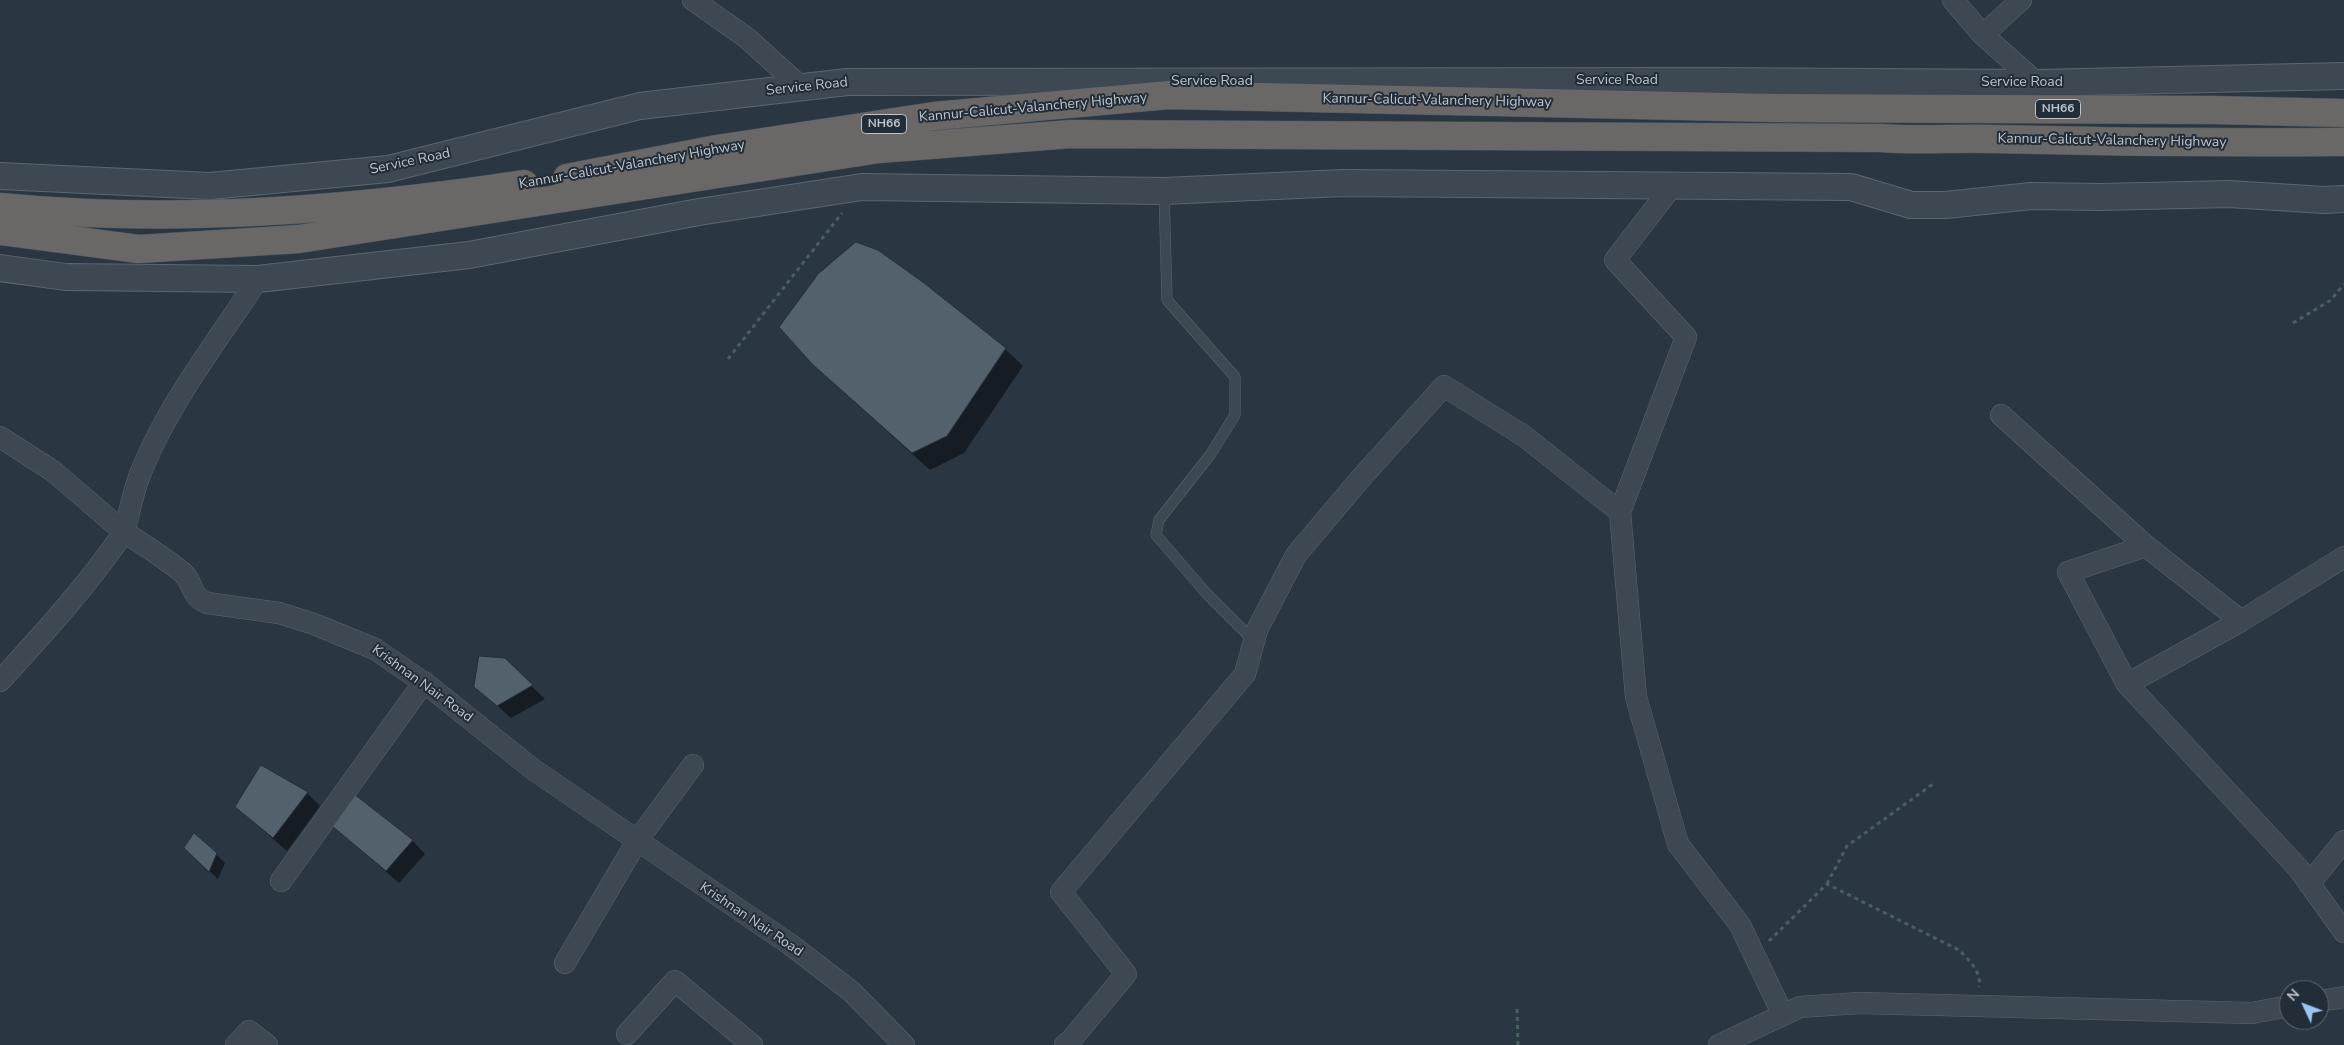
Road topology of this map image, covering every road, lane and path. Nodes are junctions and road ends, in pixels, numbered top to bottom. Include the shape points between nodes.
1 (693, 0) edge
2 (1953, 0) edge
3 (2021, 0) edge
4 (1983, 35) junction
5 (2344, 76) edge
6 (2037, 83) junction
7 (802, 87) junction
8 (2344, 113) edge
9 (2344, 142) edge
10 (0, 176) edge
11 (1673, 185) junction
12 (862, 187) junction
13 (1164, 190) junction
14 (2344, 199) edge
15 (0, 207) edge
16 (0, 231) edge
17 (0, 268) edge
18 (258, 279) junction
19 (2344, 284) edge
20 (2293, 323) dead end
21 (728, 359) dead end
22 (2001, 415) dead end
23 (0, 436) edge
24 (1620, 512) junction
25 (124, 532) junction
26 (2146, 546) junction
27 (2344, 557) edge
28 (2241, 621) junction
29 (1254, 641) junction
30 (0, 681) edge
31 (424, 682) junction
32 (2127, 684) junction
33 (693, 765) dead end
34 (1933, 784) dead end
35 (637, 841) junction
36 (2344, 841) edge
37 (281, 881) dead end
38 (1826, 884) junction
39 (2309, 884) junction
40 (2344, 932) edge
41 (1767, 944) dead end
42 (565, 964) dead end
43 (2344, 997) edge
44 (2329, 999) edge
45 (1971, 1006) junction
46 (2279, 1008) edge
47 (1517, 1009) dead end
48 (1783, 1015) junction
49 (626, 1034) dead end
50 (236, 1045) edge
51 (267, 1045) edge
52 (752, 1045) edge
53 (904, 1045) edge
54 (1065, 1045) edge
55 (1518, 1045) edge
56 (1719, 1045) edge

1 - 7 street via 747,38
2 - 4 street
3 - 4 street
4 - 6 street
5 - 6 street, Service Road
6 - 7 street, Service Road via 847,82
7 - 10 street, Service Road via 640,106 388,169 210,186
8 - 15 highway, Kannur-Calicut-Valanchery Highway / NH66 via 1773,108 1169,95 934,116 427,199 186,215
9 - 16 highway, Kannur-Calicut-Valanchery Highway via 2237,144 1881,138 1071,134 879,149 299,239 139,249
11 - 13 street via 1343,184
11 - 14 street via 1852,187 1911,205 1946,205 2031,196 2229,194
11 - 24 street via 1615,260 1686,337
12 - 13 street
12 - 18 street via 699,212 469,255
12 - 21 path
13 - 29 lane via 1167,300 1234,376 1235,415 1210,455 1159,520 1156,535 1207,594
17 - 18 street via 66,277
18 - 25 street via 153,444 137,481
19 - 20 path via 2331,300
22 - 26 street
23 - 25 street, Krishnan Nair Road via 53,471
24 - 29 street via 1524,436 1444,386 1296,555
24 - 48 street via 1636,697 1678,844 1740,925
25 - 30 street via 99,570
25 - 31 street, Krishnan Nair Road via 185,575 194,595 200,600 279,613 331,630 375,648
26 - 28 street
26 - 32 street via 2068,572
27 - 28 street
28 - 32 street
29 - 54 street via 1245,674 1061,892 1126,974
31 - 35 street, Krishnan Nair Road via 534,770
31 - 37 street
32 - 39 street via 2299,869
33 - 35 street
34 - 38 path via 1848,846
35 - 42 street
35 - 53 street, Krishnan Nair Road via 791,945 852,992
36 - 39 street
38 - 41 path
38 - 45 path via 1959,950 1976,968 1981,984
39 - 40 street
43 - 44 street
45 - 46 street via 2252,1013
45 - 48 street via 1860,1003 1800,1007
47 - 55 path
48 - 56 street
49 - 52 street via 675,981
50 - 51 street via 249,1031

